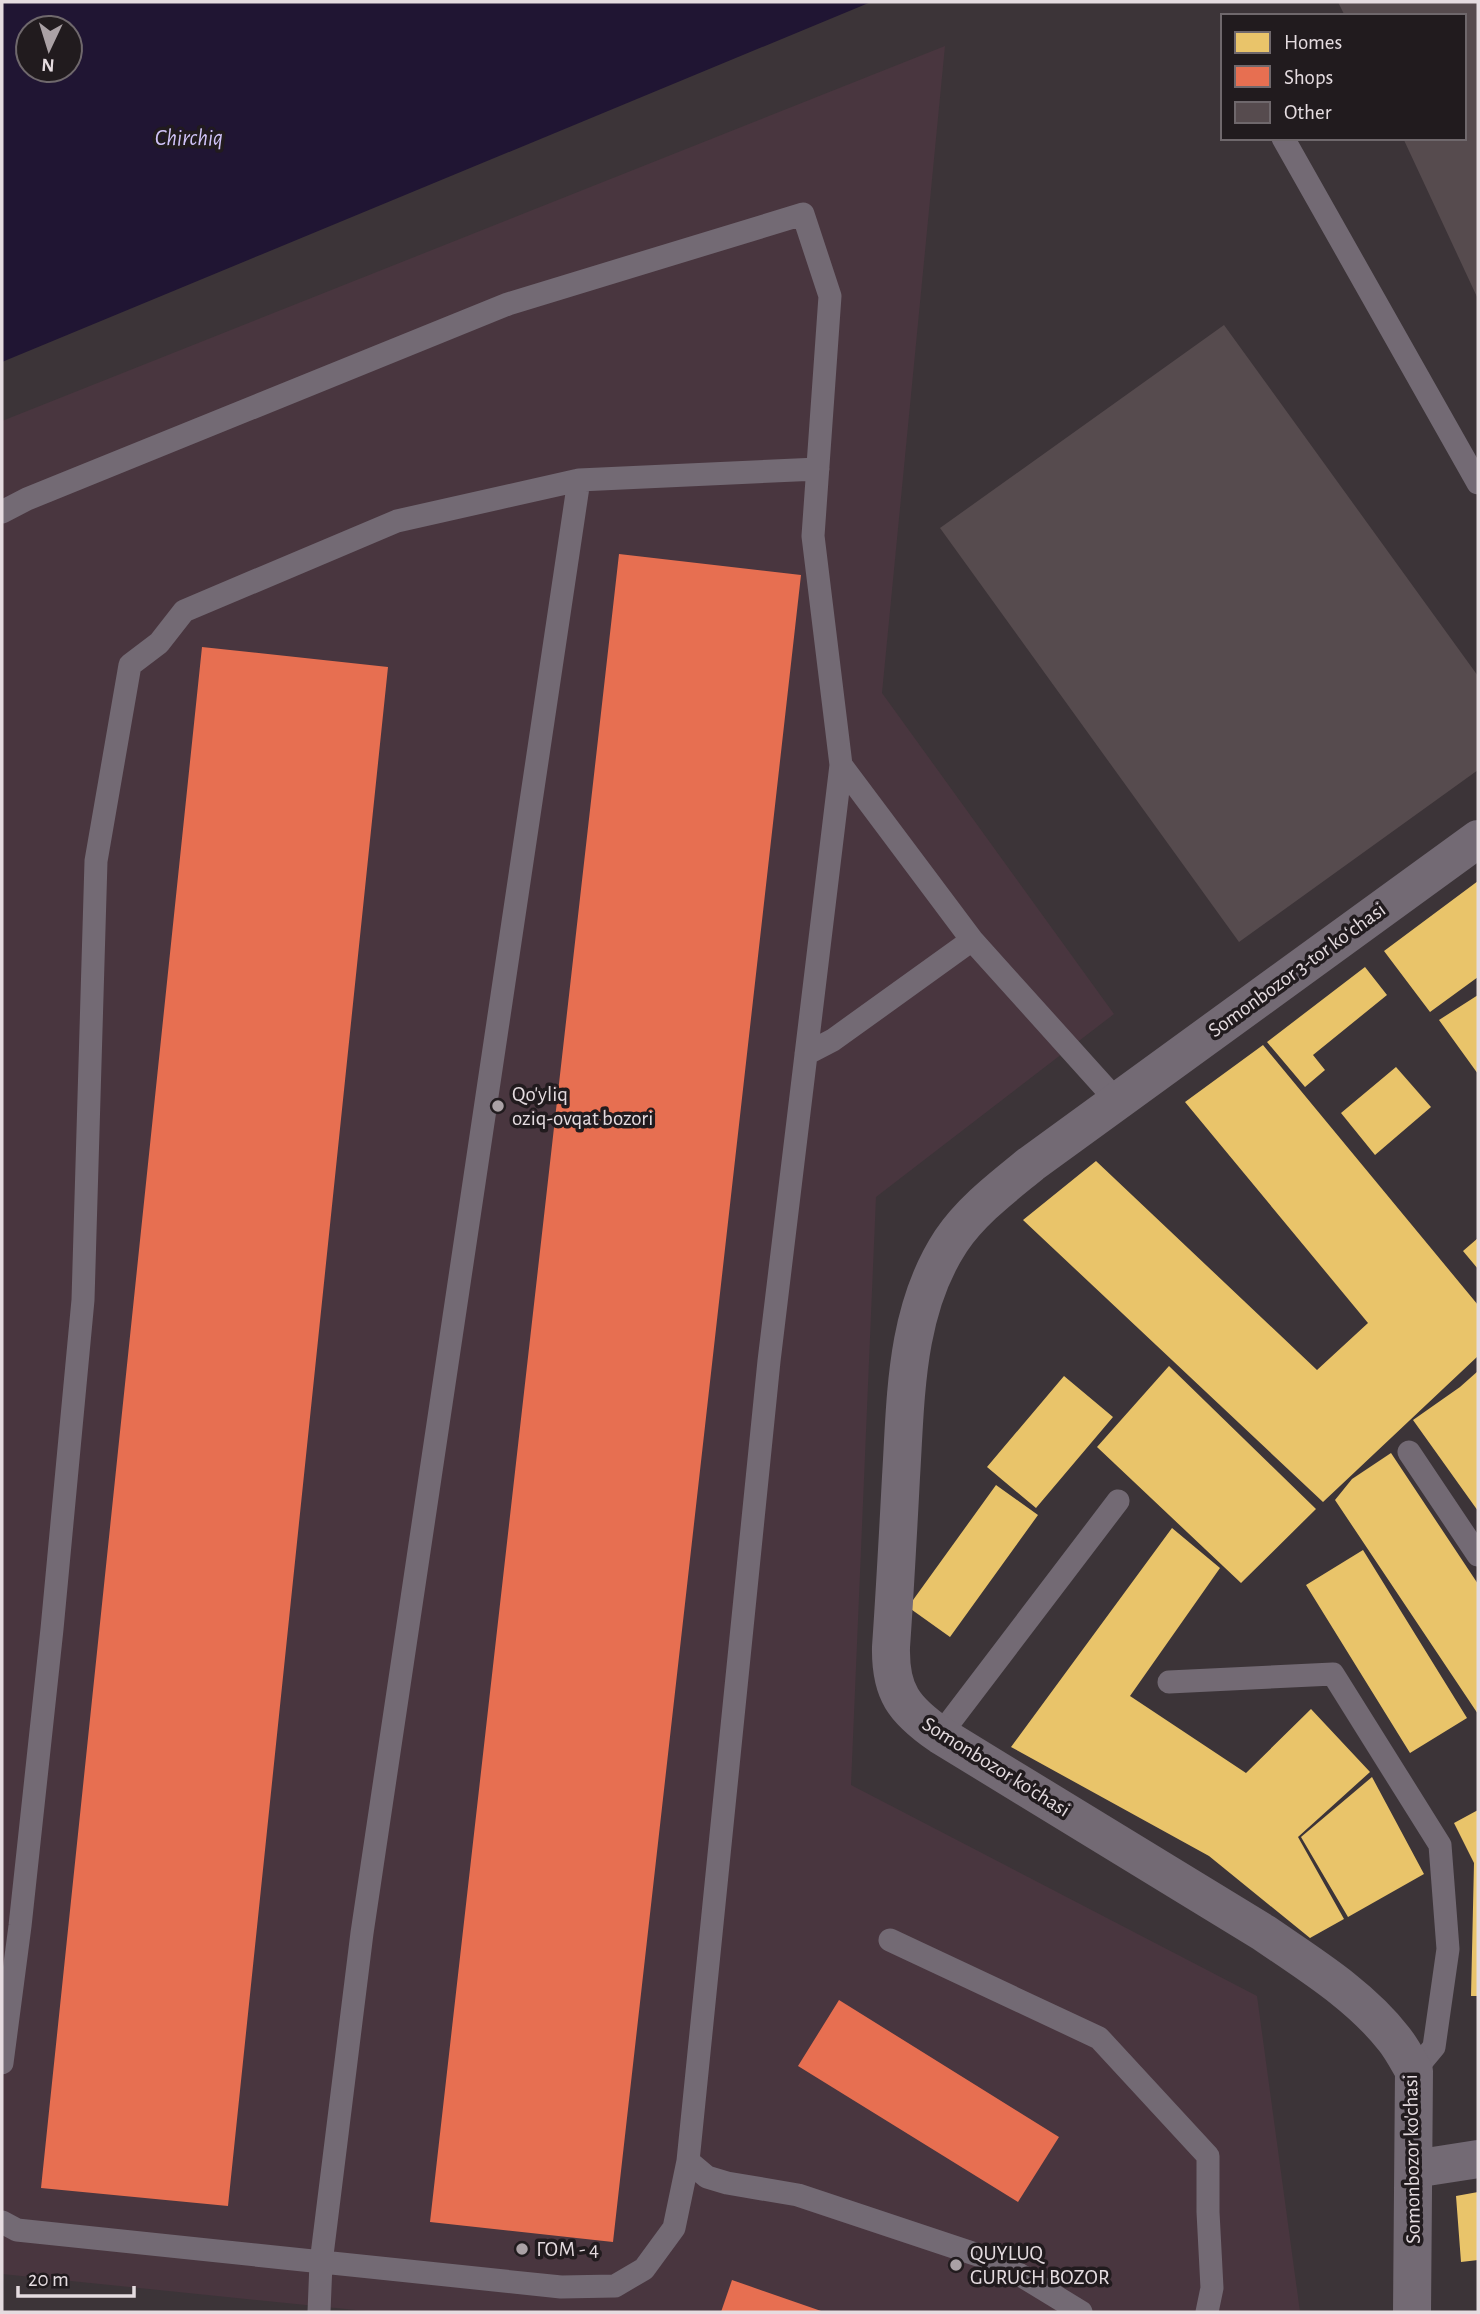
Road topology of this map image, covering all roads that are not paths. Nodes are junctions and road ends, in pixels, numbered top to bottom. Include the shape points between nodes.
1 (1284, 140) edge
2 (818, 469) junction
3 (579, 480) junction
4 (1478, 483) edge
5 (2, 512) edge
6 (841, 765) junction
7 (1478, 839) edge
8 (972, 940) junction
9 (806, 1054) junction
10 (1117, 1101) junction
11 (1409, 1452) dead end
12 (1118, 1501) dead end
13 (1478, 1555) edge
14 (1168, 1682) dead end
15 (940, 1735) junction
16 (890, 1940) dead end
17 (2, 2063) edge
18 (1414, 2071) junction
19 (1478, 2159) edge
20 (688, 2161) junction
21 (1414, 2169) junction
22 (2, 2222) edge
23 (321, 2263) junction
24 (319, 2312) edge
25 (1082, 2312) edge
26 (1207, 2312) edge
27 (1412, 2312) edge

1 - 4 lane
2 - 3 lane
2 - 5 lane via 830,296 803,214 508,304
2 - 6 lane via 813,536
3 - 17 lane via 397,521 184,611 159,643 130,665 96,861 83,1300 49,1656
3 - 23 lane via 364,1919
6 - 8 lane
6 - 9 lane
7 - 10 street, Somonbozor 3-tor koʻchasi
8 - 9 lane via 833,1040
8 - 10 lane
9 - 20 lane via 769,1361
10 - 15 street, Somonbozor ko'chasi via 1031,1164 970,1219 942,1256 917,1319 905,1410 891,1659 899,1695 916,1718
11 - 13 lane
12 - 15 lane
14 - 18 lane via 1333,1674 1440,1845 1448,1949 1434,2047
15 - 18 street, Somonbozor ko'chasi via 1164,1870 1315,1969 1373,2017 1395,2040
16 - 26 lane via 1099,2038 1209,2156 1212,2288
18 - 21 street, Somonbozor ko'chasi
19 - 21 street
20 - 23 lane via 674,2228 644,2269 615,2286 561,2287
20 - 25 lane via 707,2177 798,2195 999,2262
21 - 27 street, Somonbozor ko'chasi
22 - 23 lane via 17,2231
23 - 24 lane

